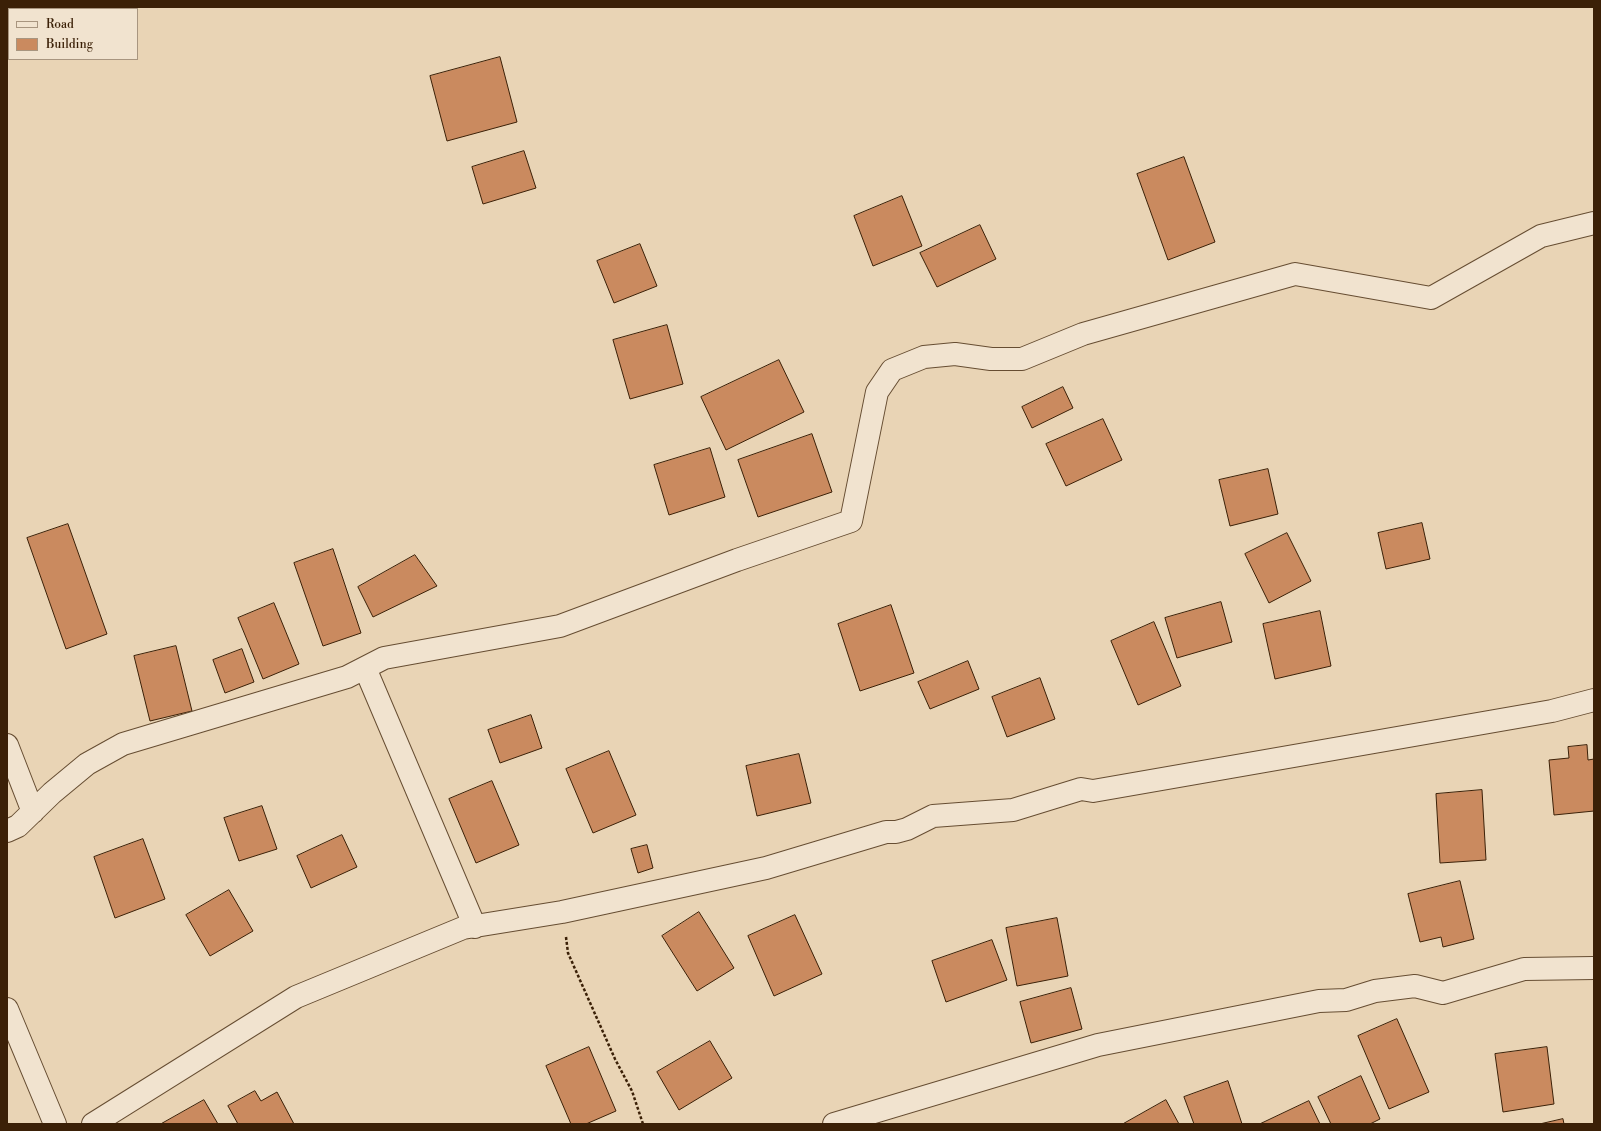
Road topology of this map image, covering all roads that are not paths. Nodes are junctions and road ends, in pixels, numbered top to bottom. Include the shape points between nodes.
1 (1594, 222) edge
2 (365, 668) junction
3 (1594, 700) edge
4 (7, 745) edge
5 (32, 812) junction
6 (7, 831) edge
7 (475, 927) junction
8 (1594, 968) edge
9 (7, 1009) edge
10 (55, 1124) edge
11 (93, 1124) edge
12 (834, 1124) edge

1 - 2 street via 1541,236 1431,298 1295,274 1083,334 1022,359 991,359 955,354 924,357 892,370 877,392 851,521 737,560 560,626 384,658
2 - 5 street via 347,677 123,744 87,764
2 - 7 street
3 - 7 street via 1552,712 1093,791 1081,789 1013,810 933,816 896,832 886,832 766,868 562,912
4 - 5 street
5 - 6 street via 18,826
7 - 11 street via 463,928 296,997
8 - 12 street via 1524,969 1443,993 1415,986 1375,991 1346,1000 1319,1001 1098,1045
9 - 10 street

